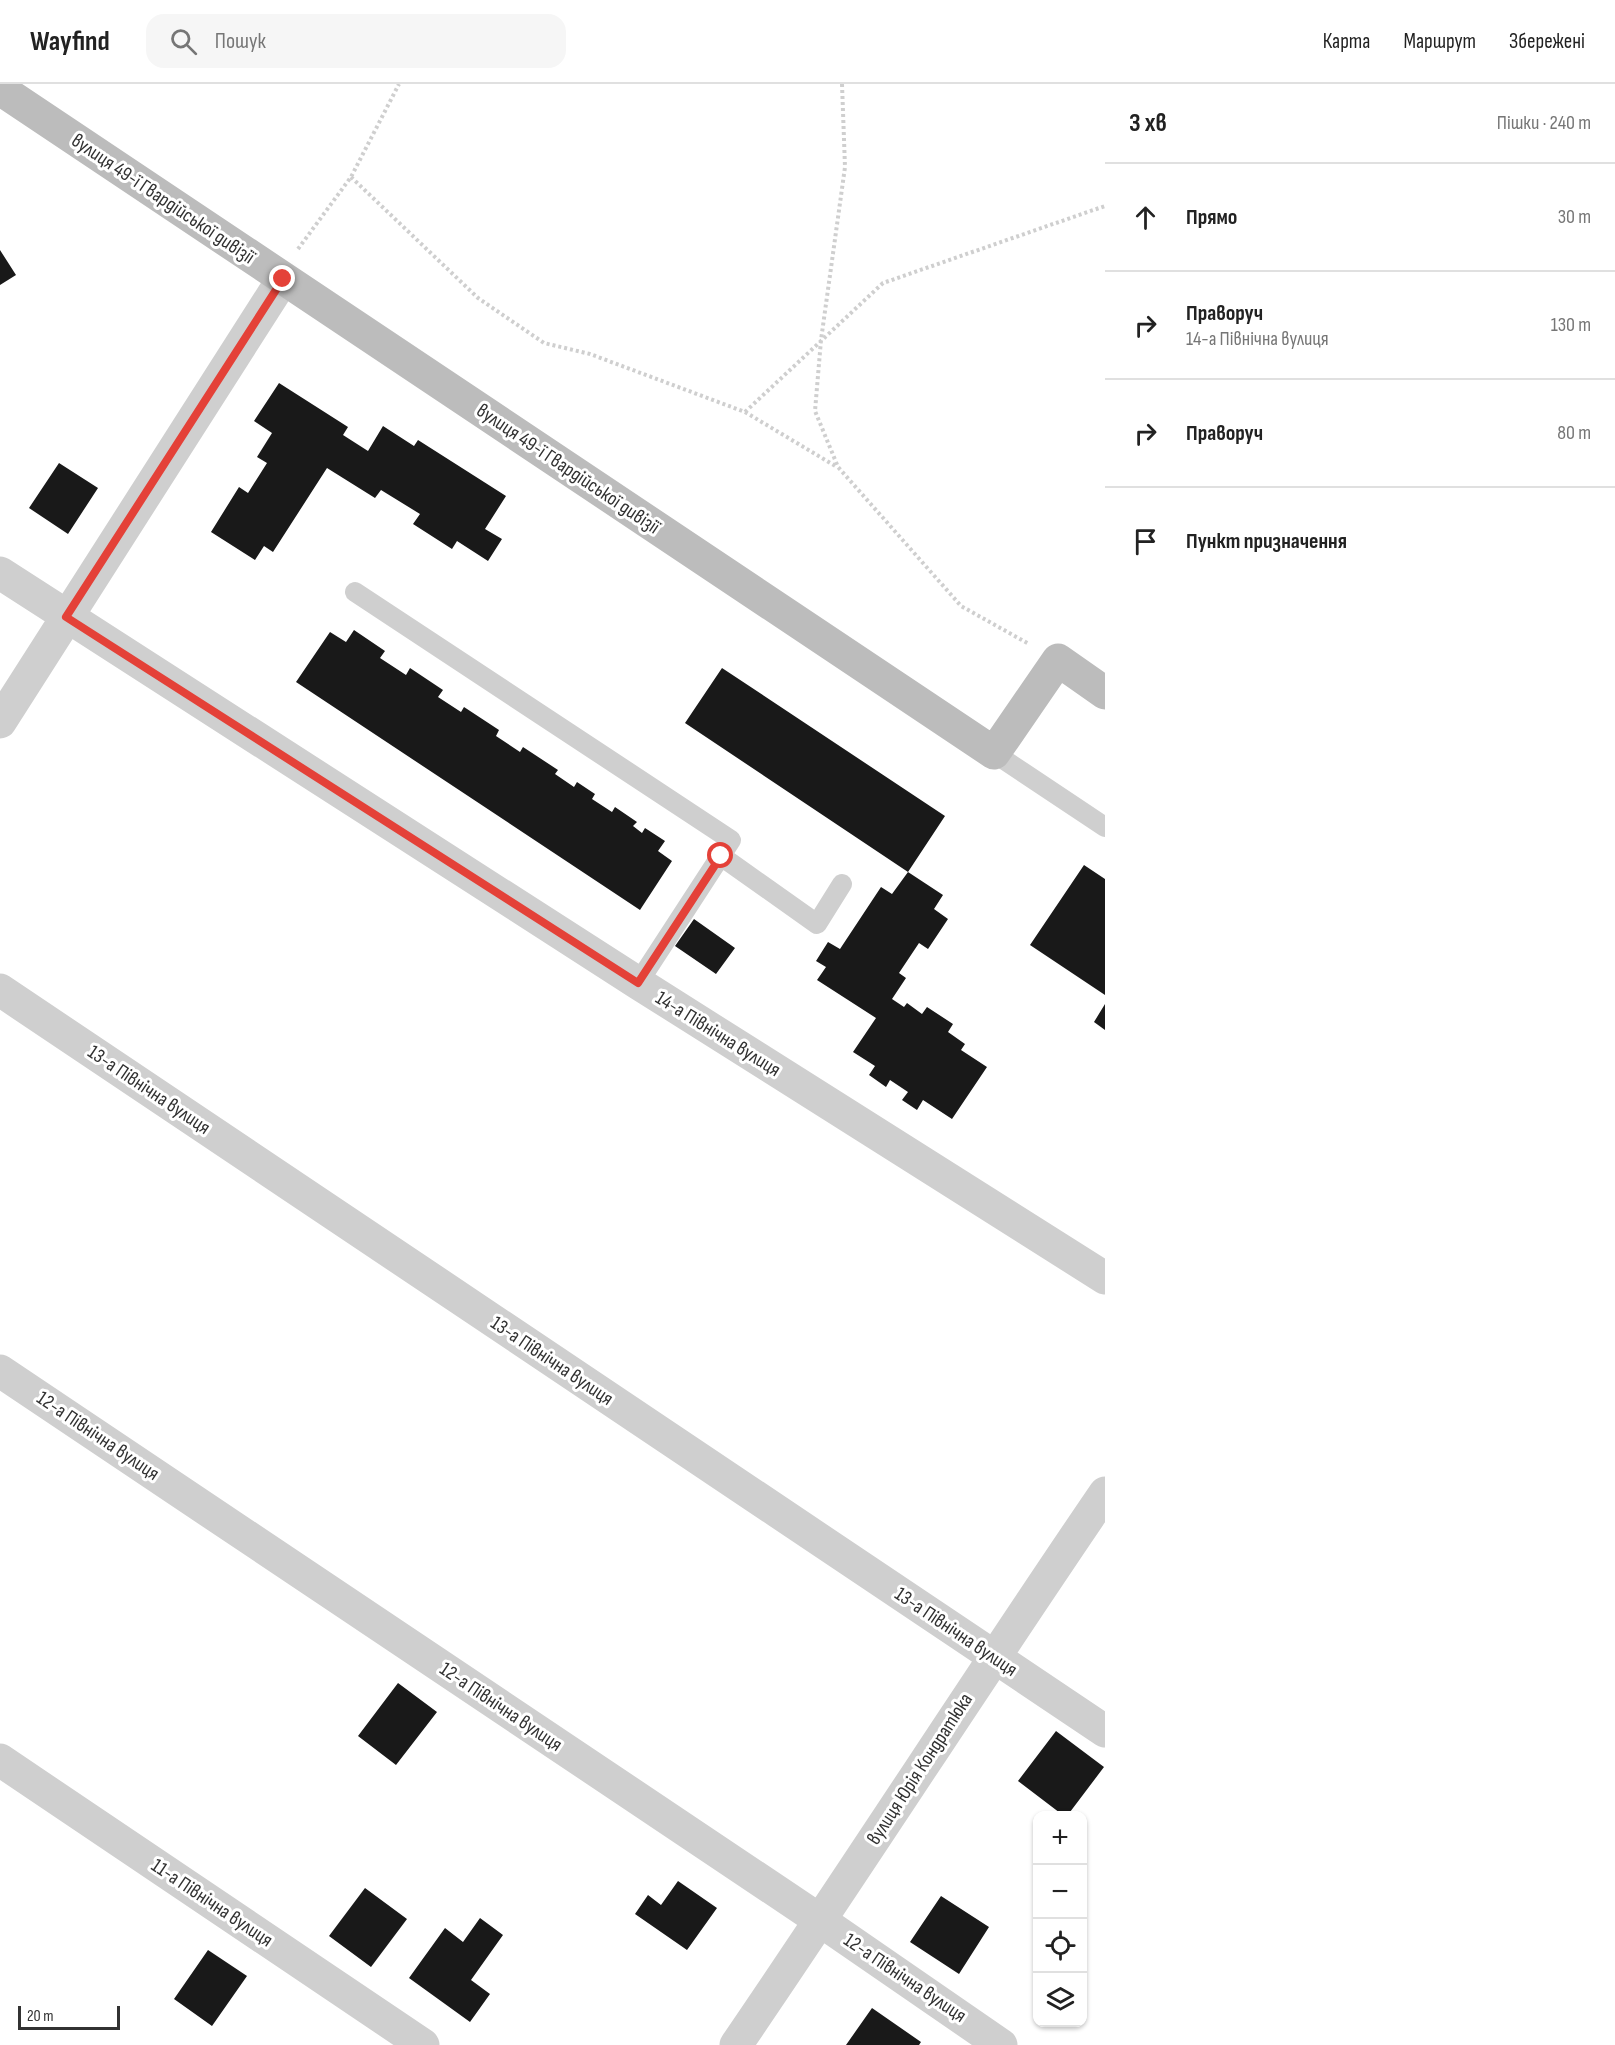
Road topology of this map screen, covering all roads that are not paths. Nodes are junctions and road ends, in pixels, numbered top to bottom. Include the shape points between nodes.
1 (0, 89) edge
2 (283, 279) junction
3 (0, 573) edge
4 (355, 592) dead end
5 (66, 617) junction
6 (1105, 693) edge
7 (0, 722) edge
8 (994, 753) junction
9 (1105, 827) edge
10 (721, 856) junction
11 (842, 884) dead end
12 (638, 983) junction
13 (0, 990) edge
14 (1105, 1278) edge
15 (0, 1371) edge
16 (1105, 1493) edge
17 (993, 1657) junction
18 (1105, 1731) edge
19 (0, 1760) edge
20 (821, 1921) junction
21 (423, 2045) edge
22 (736, 2045) edge
23 (1001, 2045) edge

1 - 2 street, вулиця 49-ї Гвардійської дивізії
2 - 5 street
2 - 8 street, вулиця 49-ї Гвардійської дивізії
3 - 5 street, 14-а Північна вулиця
4 - 10 lane via 731,840
5 - 7 street
5 - 12 street, 14-а Північна вулиця
6 - 8 street via 1058,660
8 - 9 lane
10 - 11 lane via 817,924
10 - 12 lane
12 - 14 street, 14-а Північна вулиця
13 - 17 street, 13-а Північна вулиця
15 - 20 street, 12-а Північна вулиця
16 - 17 street, вулиця Юрія Кондратюка
17 - 18 street, 13-а Північна вулиця
17 - 20 street, вулиця Юрія Кондратюка
19 - 21 street, 11-а Північна вулиця
20 - 22 street, вулиця Юрія Кондратюка
20 - 23 street, 12-а Північна вулиця

